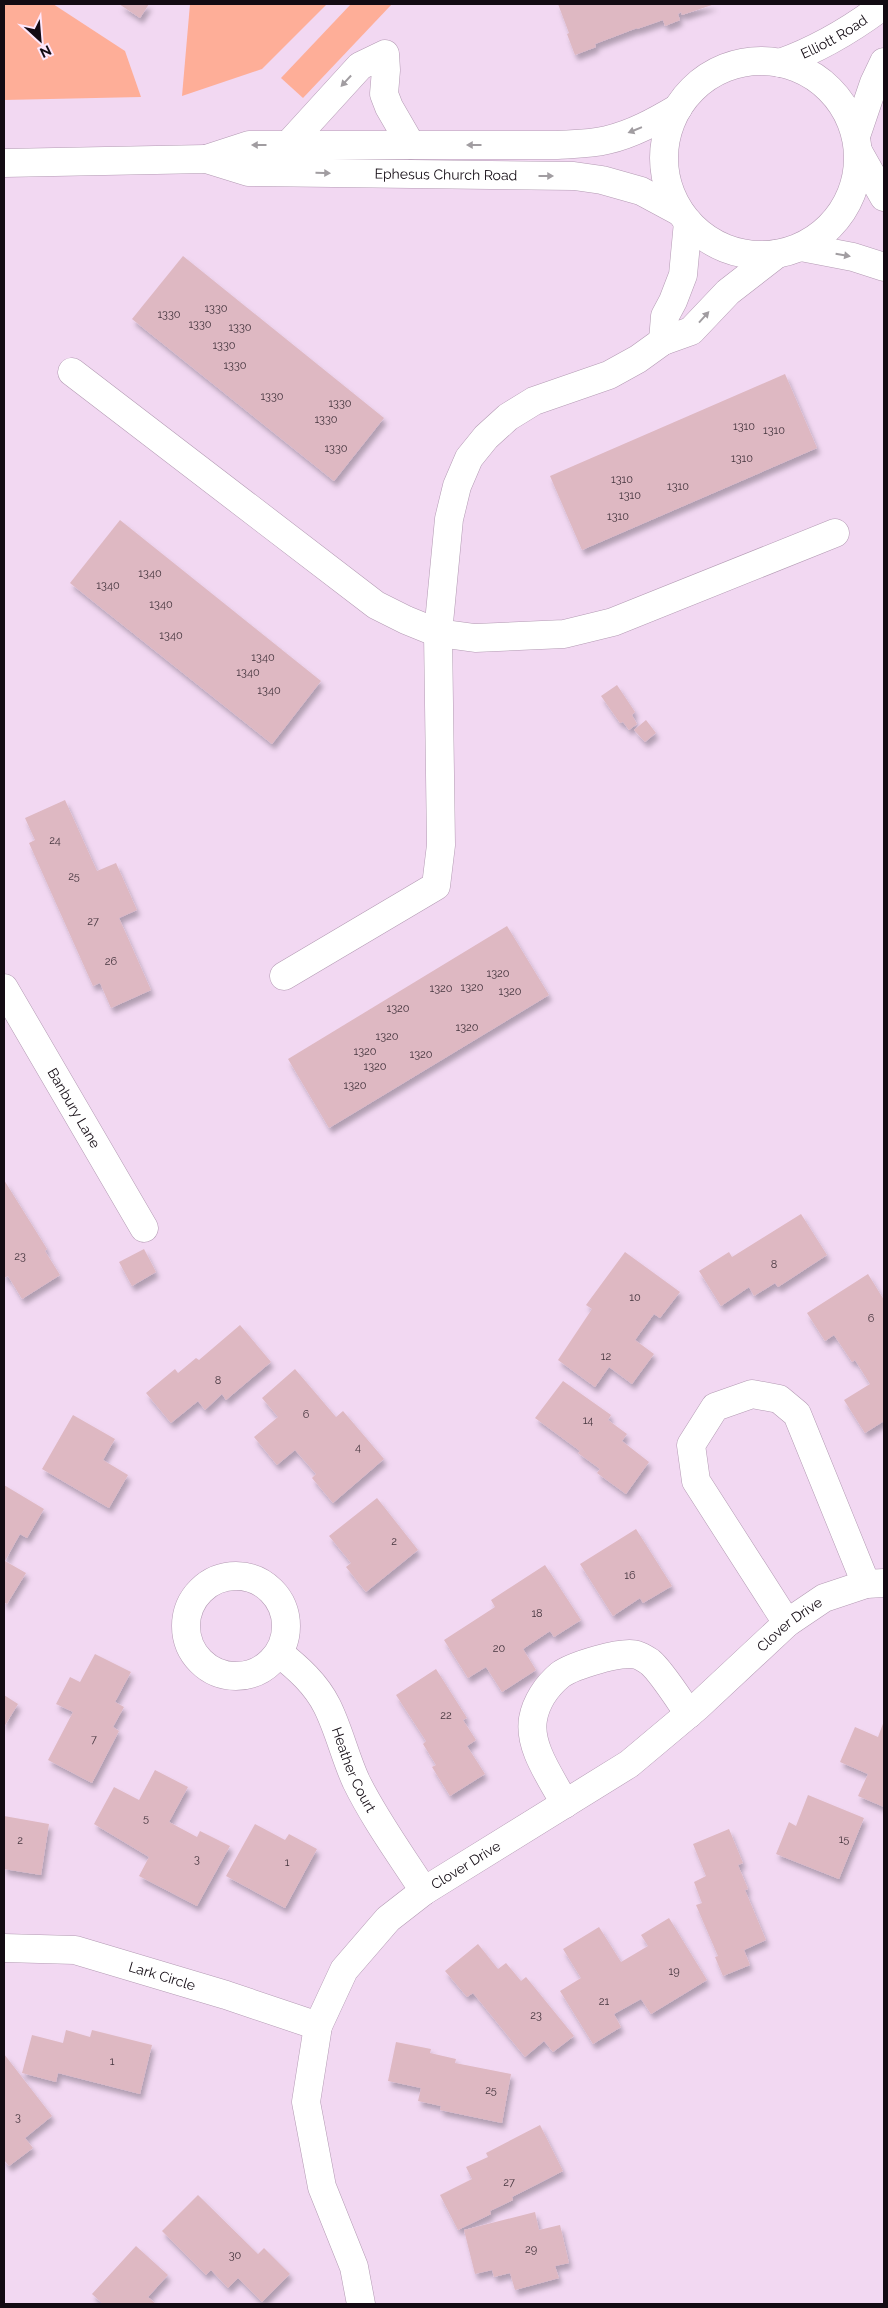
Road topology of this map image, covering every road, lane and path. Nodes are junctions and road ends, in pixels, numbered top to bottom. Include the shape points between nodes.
1 (884, 5) edge
2 (884, 62) edge
3 (780, 63) junction
4 (678, 108) junction
5 (288, 145) junction
6 (411, 145) junction
7 (857, 145) junction
8 (206, 160) junction
9 (4, 164) edge
10 (884, 197) edge
11 (684, 217) junction
12 (789, 251) junction
13 (884, 267) edge
14 (663, 341) junction
15 (72, 372) dead end
16 (835, 533) dead end
17 (438, 633) junction
18 (284, 976) dead end
19 (4, 988) edge
20 (144, 1228) dead end
21 (875, 1584) edge
22 (786, 1623) junction
23 (279, 1653) dead end
24 (690, 1714) junction
25 (565, 1804) junction
26 (424, 1891) junction
27 (4, 1948) edge
28 (318, 2026) junction
29 (361, 2304) edge

1 - 3 street, Elliott Road via 842,36
2 - 7 street via 874,83
3 - 4 street via 751,62 727,68 696,87
3 - 7 street via 811,74 826,85 848,114
4 -> 6 street, Ephesus Church Road via 652,123 607,140 557,145
4 - 11 street via 668,130 664,171 669,191
5 - 6 street, Ephesus Church Road
6 -> 5 street via 384,94 385,54 360,66
5 -> 8 street, Ephesus Church Road via 249,145
7 - 10 street
7 - 12 street via 858,174 844,210 818,237
8 - 9 street, Ephesus Church Road
8 -> 11 street, Ephesus Church Road via 248,172 574,176 641,191
11 - 12 street via 703,237 733,251 753,256
11 - 14 street via 683,275 665,316
12 -> 13 street via 854,257
14 -> 12 street via 691,331 728,292
14 - 17 street via 622,369 534,402 508,417 469,458 457,486 450,519
15 - 17 street via 376,605
16 - 17 street via 613,622 564,634 517,638 476,638
17 - 18 street via 441,845 436,886
19 - 20 street, Banbury Lane
21 - 22 street, Clover Drive via 824,1598
21 - 22 street via 797,1414 779,1399 752,1394 715,1407 691,1445 696,1481
22 - 24 street, Clover Drive
23 - 26 street, Heather Court via 314,1685 356,1781
24 - 25 street, Clover Drive via 628,1764
24 - 25 street via 651,1662 636,1654 578,1665 561,1674 541,1696 532,1720 534,1740
25 - 26 street, Clover Drive
26 - 28 street, Clover Drive via 388,1919 344,1970
27 - 28 street, Lark Circle via 75,1950
28 - 29 street, Clover Drive via 306,2102 322,2187 354,2267

